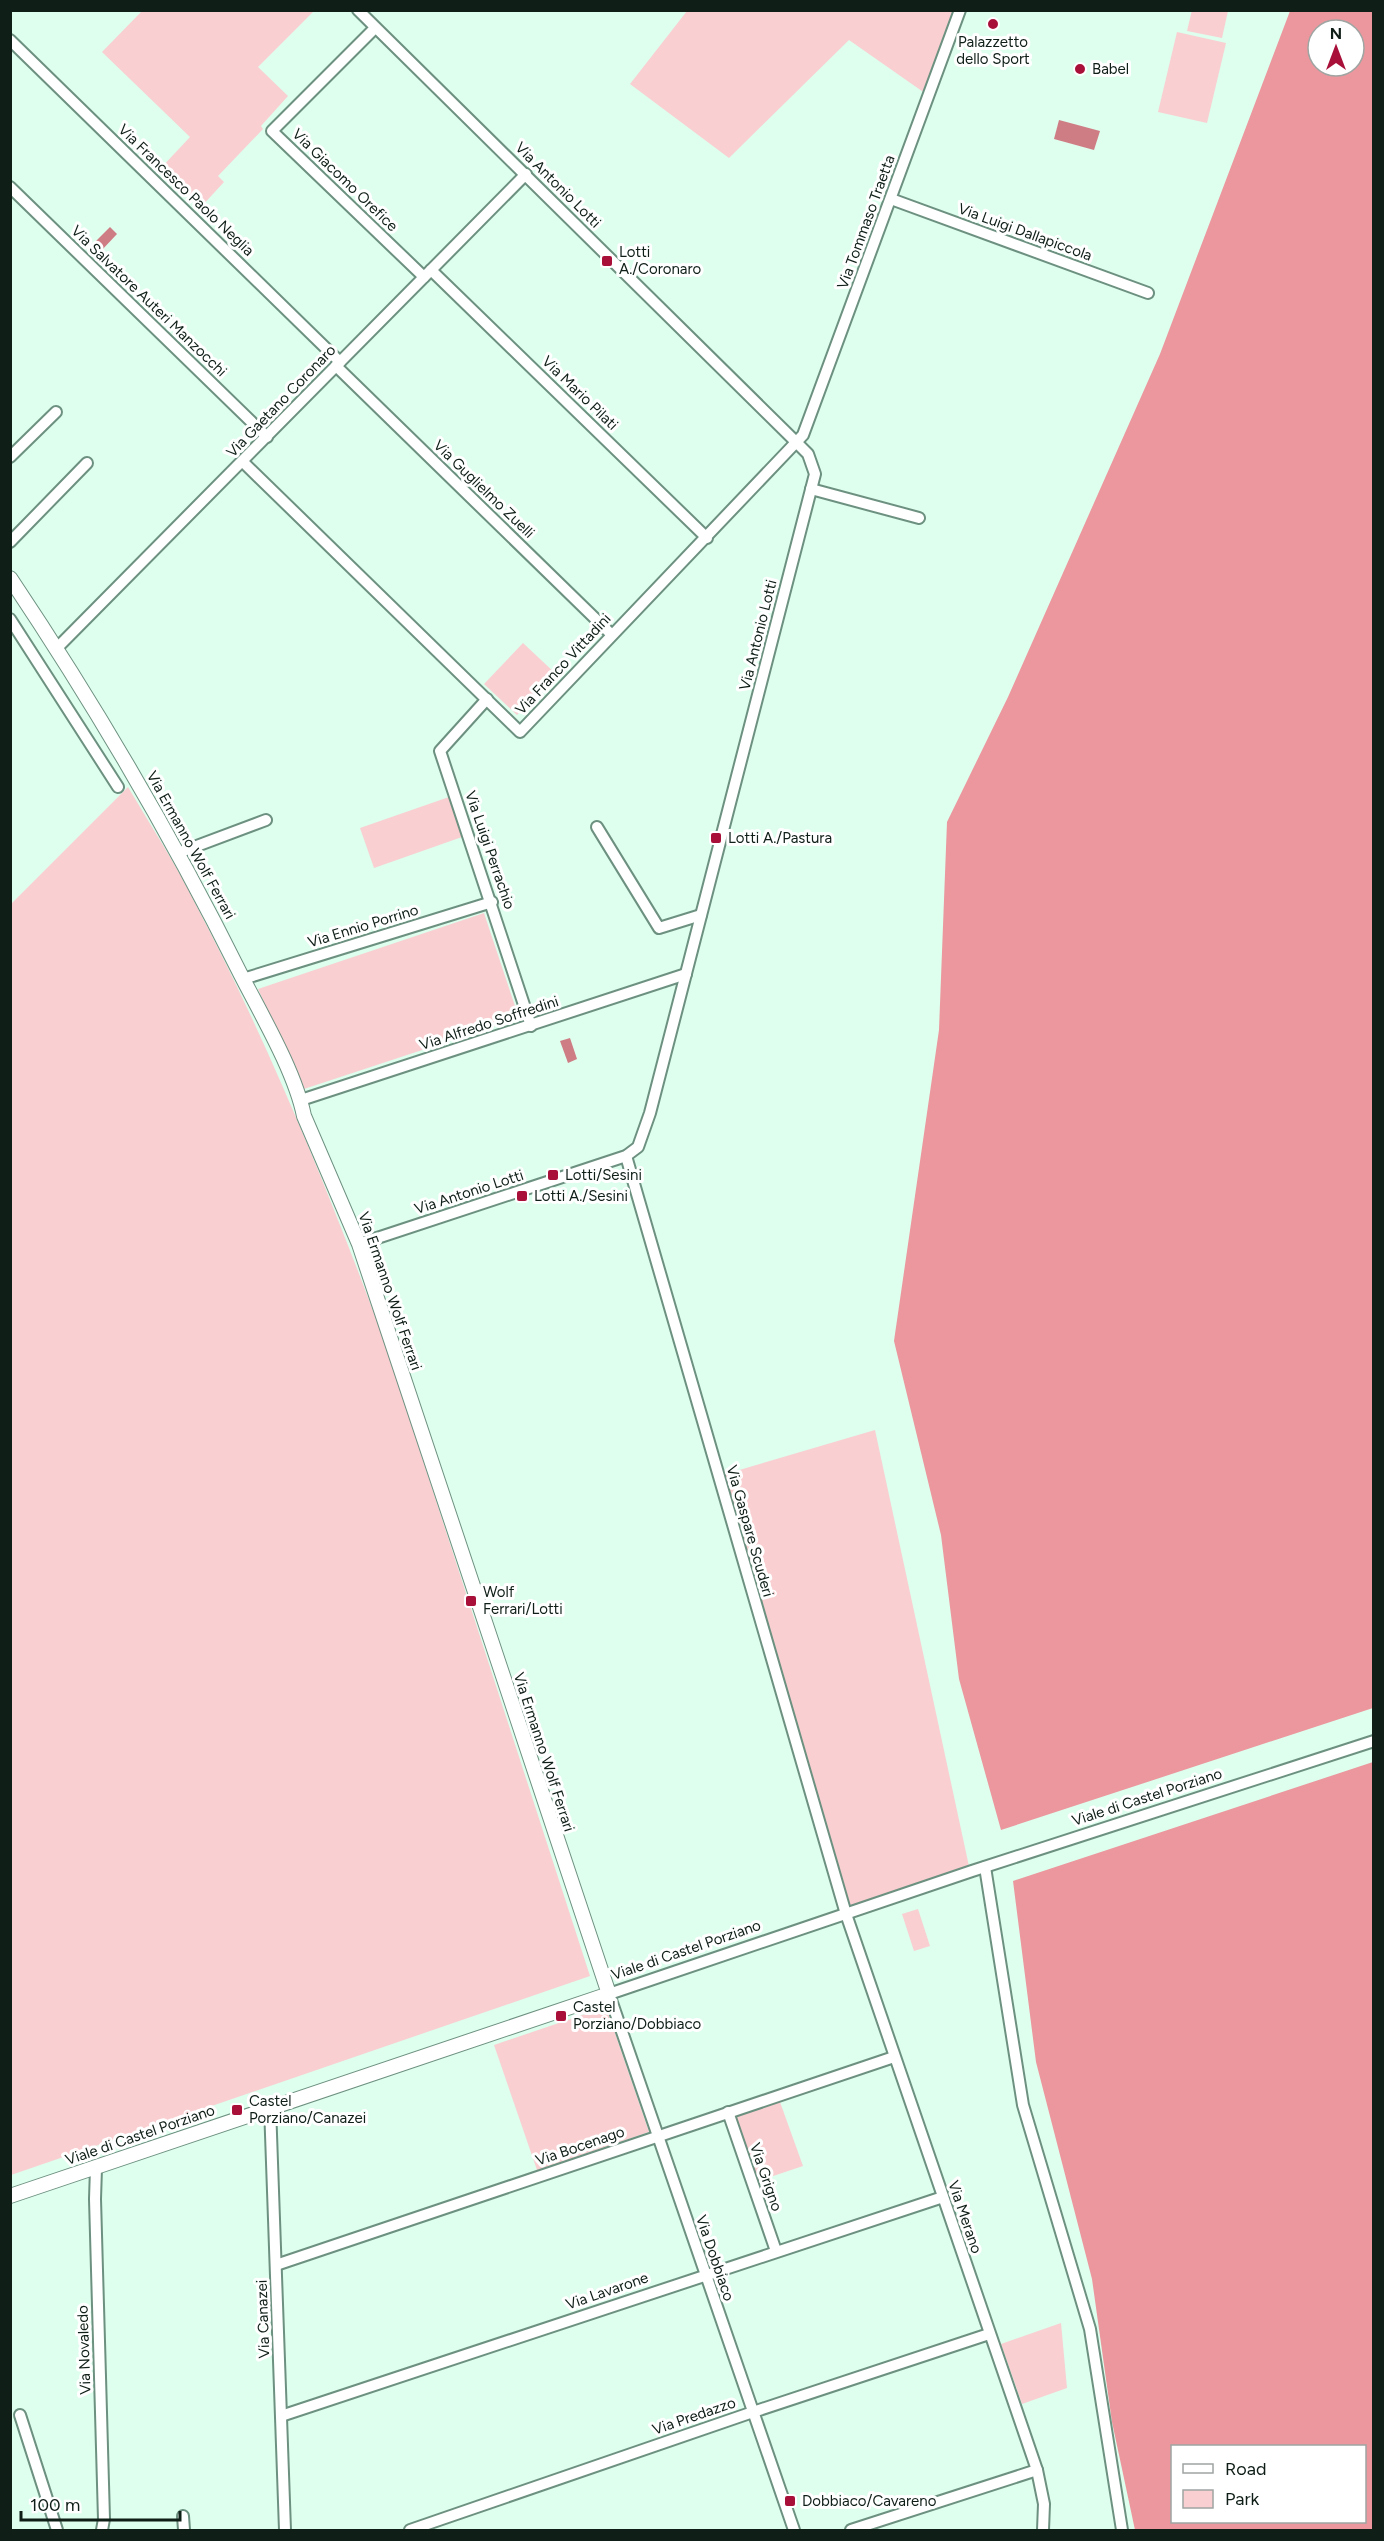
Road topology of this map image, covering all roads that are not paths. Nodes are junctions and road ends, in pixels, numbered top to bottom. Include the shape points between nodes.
1 (358, 10) edge
2 (960, 10) edge
3 (375, 28) junction
4 (10, 40) edge
5 (526, 174) junction
6 (10, 187) edge
7 (891, 199) junction
8 (428, 274) junction
9 (1148, 293) dead end
10 (338, 364) junction
11 (56, 412) dead end
12 (267, 437) junction
13 (796, 442) junction
14 (10, 457) edge
15 (243, 462) junction
16 (87, 463) dead end
17 (811, 489) junction
18 (919, 518) dead end
19 (707, 537) junction
20 (10, 542) edge
21 (10, 578) edge
22 (10, 619) edge
23 (611, 634) junction
24 (57, 648) junction
25 (487, 699) junction
26 (118, 787) dead end
27 (266, 820) dead end
28 (597, 827) dead end
29 (178, 853) junction
30 (492, 902) junction
31 (701, 915) junction
32 (686, 974) junction
33 (243, 979) junction
34 (531, 1026) junction
35 (301, 1100) junction
36 (626, 1156) junction
37 (359, 1245) junction
38 (1374, 1741) edge
39 (985, 1867) junction
40 (846, 1914) junction
41 (609, 1994) junction
42 (894, 2057) junction
43 (270, 2106) junction
44 (728, 2112) junction
45 (658, 2135) junction
46 (96, 2168) junction
47 (10, 2196) edge
48 (943, 2197) junction
49 (776, 2251) junction
50 (276, 2265) junction
51 (704, 2275) junction
52 (989, 2334) junction
53 (753, 2412) junction
54 (20, 2415) dead end
55 (281, 2416) junction
56 (1037, 2470) junction
57 (183, 2516) dead end
58 (57, 2530) edge
59 (102, 2530) edge
60 (184, 2530) edge
61 (285, 2530) edge
62 (410, 2530) edge
63 (794, 2530) edge
64 (851, 2530) edge
65 (1043, 2530) edge
66 (1122, 2530) edge

1 - 3 street, Via Antonio Lotti
2 - 7 street, Via Tommaso Traetta
3 - 5 street, Via Antonio Lotti
3 - 8 street, Via Giacomo Orefice via 272,131
4 - 10 street, Via Francesco Paolo Neglia
5 - 8 street, Via Gaetano Coronaro
5 - 13 street, Via Antonio Lotti
6 - 12 street, Via Salvatore Auteri Manzocchi
7 - 9 street, Via Luigi Dallapiccola
7 - 13 street, Via Tommaso Traetta via 803,435
8 - 10 street, Via Gaetano Coronaro
8 - 19 street, Via Mario Pilati
10 - 12 street, Via Gaetano Coronaro
10 - 23 street, Via Guglielmo Zuelli
11 - 14 street
12 - 15 street, Via Gaetano Coronaro
13 - 17 street, Via Antonio Lotti via 813,465
13 - 19 street, Via Franco Vittadini
15 - 24 street, Via Gaetano Coronaro
15 - 25 street, Via Franco Vittadini
16 - 20 street
17 - 18 street
17 - 31 street, Via Antonio Lotti
19 - 23 street, Via Franco Vittadini
21 - 24 street, Via Ermanno Wolf Ferrari
22 - 26 street
23 - 25 street, Via Franco Vittadini via 520,732
24 - 29 street, Via Ermanno Wolf Ferrari
25 - 30 street, Via Luigi Perrachio via 440,751
27 - 29 street
28 - 31 street via 658,928
29 - 33 street, Via Ermanno Wolf Ferrari
30 - 33 street, Via Ennio Porrino
30 - 34 street, Via Luigi Perrachio
31 - 32 street, Via Antonio Lotti
32 - 34 street, Via Alfredo Soffredini
32 - 36 street, Via Antonio Lotti via 650,1113 638,1147
33 - 35 street, Via Ermanno Wolf Ferrari
34 - 35 street, Via Alfredo Soffredini
35 - 37 street, Via Ermanno Wolf Ferrari via 304,1116
36 - 37 street, Via Antonio Lotti
36 - 40 street, Via Gaspare Scuderi
37 - 41 street, Via Ermanno Wolf Ferrari
38 - 39 street, Viale di Castel Porziano
39 - 40 street, Viale di Castel Porziano
39 - 66 street via 1023,2105 1090,2329
40 - 41 street, Viale di Castel Porziano
40 - 42 street, Via Merano
41 - 43 street, Viale di Castel Porziano
41 - 45 street, Via Dobbiaco
42 - 44 street, Via Bocenago
42 - 48 street, Via Merano
43 - 46 street, Viale di Castel Porziano
43 - 50 street, Via Canazei
44 - 45 street, Via Bocenago
44 - 49 street, Via Grigno
45 - 50 street, Via Bocenago
45 - 51 street, Via Dobbiaco
46 - 47 street, Viale di Castel Porziano
46 - 59 street, Via Novaledo
48 - 49 street, Via Lavarone
48 - 52 street, Via Merano
49 - 51 street, Via Lavarone
50 - 55 street, Via Canazei
51 - 53 street, Via Dobbiaco
51 - 55 street, Via Lavarone
52 - 53 street, Via Predazzo
52 - 56 street, Via Merano
53 - 62 street, Via Predazzo
53 - 63 street, Via Dobbiaco
54 - 58 street
55 - 61 street, Via Canazei
56 - 64 street
56 - 65 street, Via Merano via 1044,2504
57 - 60 street

